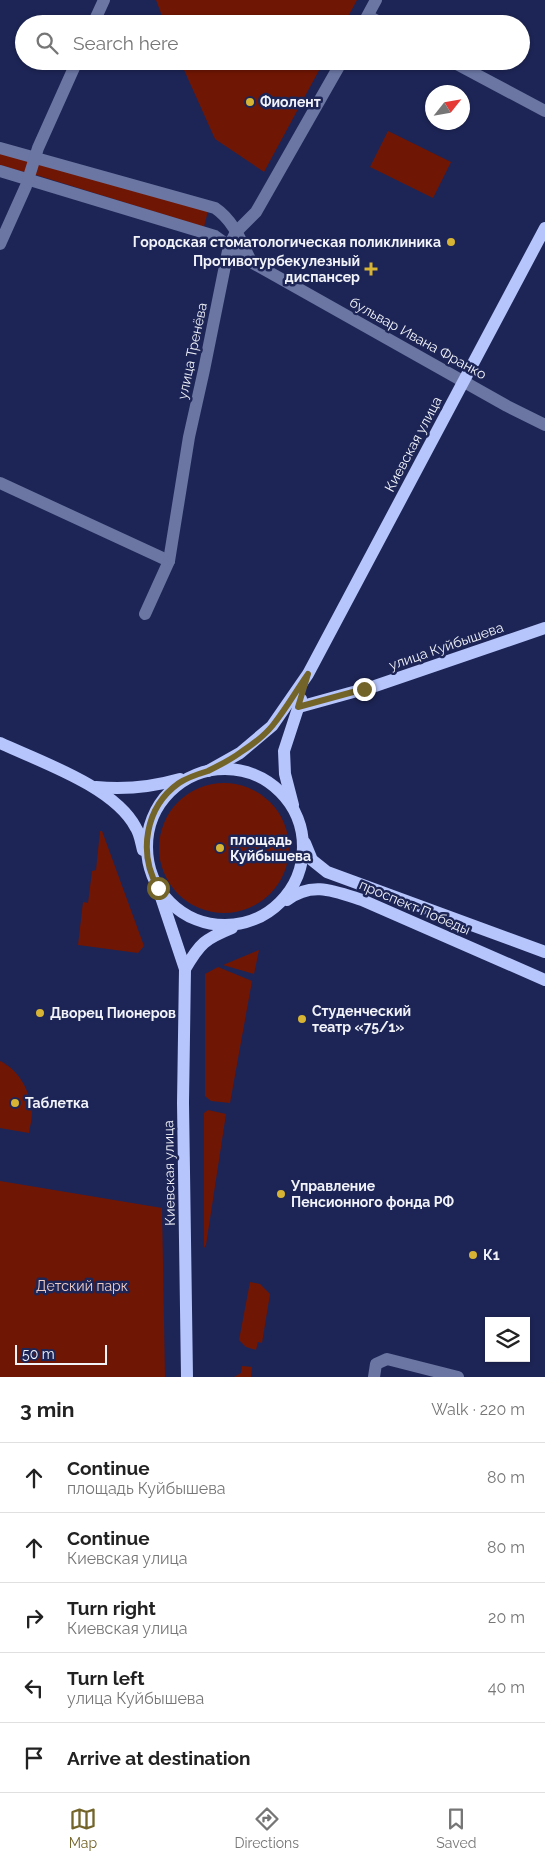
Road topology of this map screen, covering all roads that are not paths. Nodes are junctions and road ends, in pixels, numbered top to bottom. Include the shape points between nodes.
1 (104, 0) edge
2 (376, 0) edge
3 (97, 15) edge
4 (368, 15) edge
5 (72, 70) edge
6 (337, 70) edge
7 (469, 70) edge
8 (545, 111) edge
9 (0, 148) edge
10 (35, 158) junction
11 (0, 171) edge
12 (28, 178) junction
13 (545, 228) edge
14 (236, 232) junction
15 (0, 244) edge
16 (229, 246) junction
17 (251, 262) junction
18 (463, 382) junction
19 (545, 425) edge
20 (0, 483) edge
21 (169, 561) junction
22 (145, 614) dead end
23 (545, 628) edge
24 (308, 674) junction
25 (298, 707) junction
26 (0, 742) edge
27 (203, 772) junction
28 (94, 786) junction
29 (296, 815) junction
30 (301, 834) junction
31 (151, 876) junction
32 (158, 888) junction
33 (273, 910) junction
34 (237, 926) junction
35 (545, 952) edge
36 (184, 968) junction
37 (545, 980) edge
38 (187, 1377) edge
39 (374, 1377) edge
40 (458, 1377) edge

1 - 3 street
2 - 4 street
5 - 10 street
6 - 14 street, улица Тренёва via 256,212
7 - 8 street
9 - 10 street
10 - 12 street
10 - 14 street via 215,208 222,212
11 - 12 street, бульвар Ивана Франко
12 - 15 street
12 - 16 street, бульвар Ивана Франко via 215,236
13 - 18 main road, Киевская улица
14 - 16 street, улица Тренёва
14 - 17 street
16 - 17 street, бульвар Ивана Франко
16 - 21 street, улица Тренёва via 189,437
17 - 18 street, бульвар Ивана Франко
18 - 19 street, бульвар Ивана Франко
18 - 24 main road, Киевская улица
20 - 21 street
21 - 22 street, улица Тренёва
23 - 25 main road, улица Куйбышева via 370,688
24 - 25 main road, Киевская улица
24 - 27 main road, Киевская улица via 272,726 240,754
25 - 29 main road, Киевская улица via 284,752
26 - 28 main road
27 - 28 main road via 155,786 112,789
27 - 29 main road via 236,770 269,782
27 - 31 main road via 181,782 156,808 146,842
28 - 31 main road via 117,802 136,828
29 - 30 main road
30 - 33 main road via 302,859 296,882
30 - 35 main road, проспект Победы via 312,860 327,872
31 - 32 main road
32 - 34 main road via 169,903 200,922
32 - 36 main road, Киевская улица
33 - 34 main road
33 - 37 main road, проспект Победы via 306,889 331,890 362,900
34 - 36 main road via 204,941
36 - 38 main road, Киевская улица
39 - 40 street via 376,1364 387,1359

